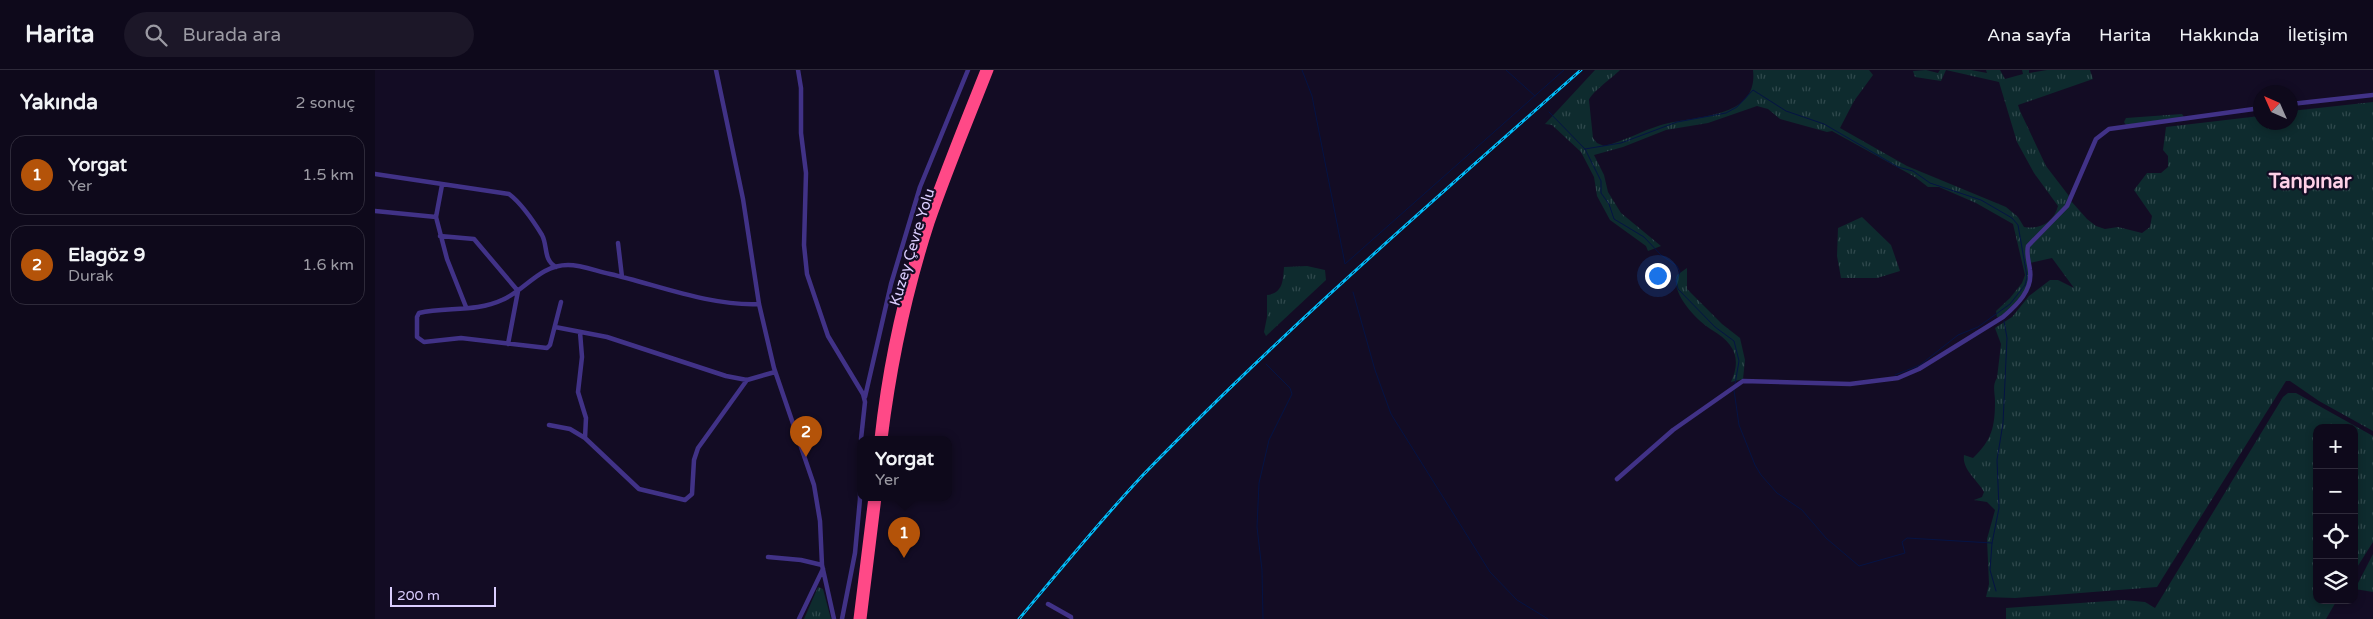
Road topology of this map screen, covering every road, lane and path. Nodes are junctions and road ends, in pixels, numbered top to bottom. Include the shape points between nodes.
1 (716, 70) edge
2 (798, 70) edge
3 (967, 70) edge
4 (984, 70) edge
5 (990, 70) edge
6 (2373, 95) edge
7 (2298, 103) edge
8 (2253, 109) edge
9 (375, 174) edge
10 (442, 185) junction
11 (375, 212) edge
12 (436, 217) junction
13 (440, 236) junction
14 (618, 243) dead end
15 (556, 267) junction
16 (622, 276) junction
17 (517, 291) junction
18 (561, 302) dead end
19 (759, 304) junction
20 (466, 308) junction
21 (555, 327) junction
22 (580, 332) junction
23 (508, 344) junction
24 (775, 372) junction
25 (747, 380) junction
26 (864, 398) junction
27 (549, 425) dead end
28 (861, 436) edge
29 (878, 436) edge
30 (884, 436) edge
31 (585, 438) junction
32 (1617, 479) dead end
33 (860, 501) edge
34 (872, 501) edge
35 (878, 501) edge
36 (768, 557) dead end
37 (823, 567) junction
38 (1048, 604) dead end
39 (1061, 612) junction
40 (799, 619) edge
41 (834, 619) edge
42 (842, 619) edge
43 (857, 619) edge
44 (863, 619) edge
45 (1060, 619) edge
46 (1071, 619) edge

1 - 19 street via 743,199
2 - 26 street via 806,173 804,245 807,274 828,336
3 - 26 street via 920,187 891,284
4 - 29 highway, Kuzey Çevre Yolu via 926,220 912,268 890,359
5 - 30 highway, Kuzey Çevre Yolu via 922,254 895,361
6 - 7 street
8 - 32 street via 2103,132 2095,142 2067,206 2028,246 2029,286 2014,306 1919,369 1892,380 1850,384 1743,381 1658,441
9 - 10 street
10 - 12 street
10 - 15 street via 504,192 512,196 542,236 547,259
11 - 12 street
12 - 13 street
13 - 17 street via 474,239
13 - 20 street
14 - 16 street
15 - 16 street via 577,266
15 - 17 street via 538,274
16 - 19 street via 701,297
17 - 20 street via 496,303
17 - 23 street
18 - 21 street
19 - 24 street
20 - 23 street via 419,313 418,339 424,342 453,338
21 - 22 street
21 - 23 street via 549,347
22 - 25 street via 607,337 699,368
22 - 31 street via 582,353 578,392 587,422
24 - 25 street
24 - 37 street via 812,475
25 - 31 street via 698,448 692,494 685,500 639,489
26 - 28 street
27 - 31 street via 570,429
33 - 42 street via 855,553
34 - 43 highway
35 - 44 highway
36 - 37 street via 801,560
37 - 40 street
37 - 41 street
38 - 39 street
39 - 45 street
39 - 46 street

